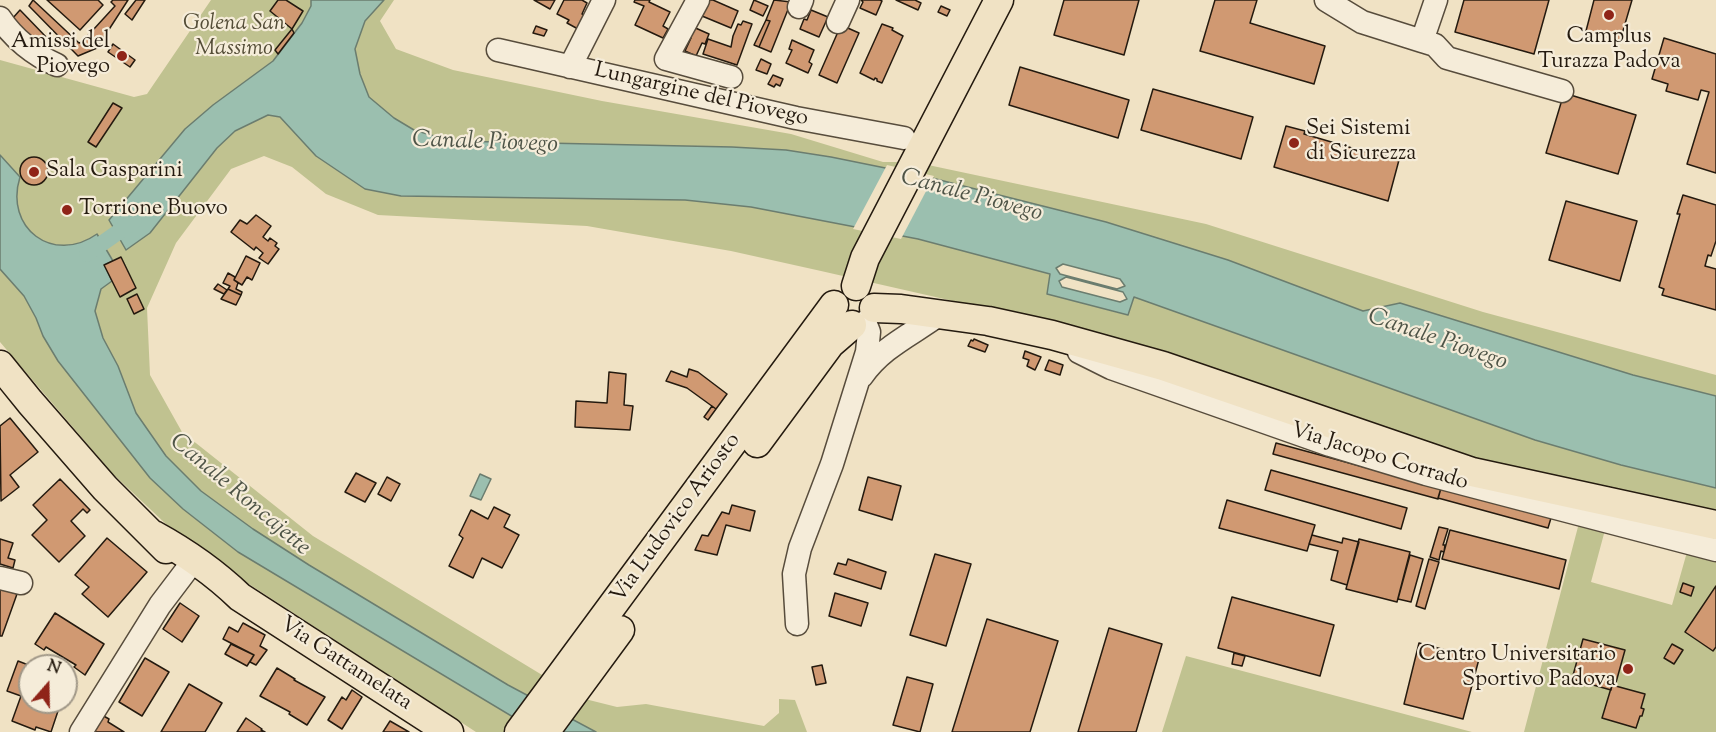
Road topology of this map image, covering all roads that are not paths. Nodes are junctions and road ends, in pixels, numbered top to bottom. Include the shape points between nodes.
1 (604, 0) edge
2 (698, 0) edge
3 (848, 0) edge
4 (999, 0) edge
5 (1326, 0) edge
6 (1436, 0) edge
7 (0, 18) edge
8 (838, 22) dead end
9 (1422, 41) junction
10 (498, 50) dead end
11 (57, 65) dead end
12 (570, 67) junction
13 (731, 77) dead end
14 (1562, 91) dead end
15 (913, 143) junction
16 (940, 314) junction
17 (856, 315) junction
18 (1052, 335) junction
19 (0, 365) edge
20 (858, 382) junction
21 (1716, 525) edge
22 (154, 536) junction
23 (1716, 550) edge
24 (188, 568) junction
25 (240, 597) junction
26 (797, 624) dead end
27 (563, 689) junction
28 (81, 732) edge
29 (449, 732) edge
30 (519, 732) edge
31 (545, 732) edge

1 - 12 street
2 - 13 street via 666,59
3 - 8 street
4 - 15 main road
5 - 9 street via 1362,22
6 - 9 street
7 - 11 street via 23,44
9 - 14 street via 1435,45 1447,58
10 - 12 street, Lungargine del Piovego
12 - 15 street, Lungargine del Piovego
15 - 17 main road via 856,286 864,288 874,300
16 - 17 main road, Via Jacopo Corrado via 901,309
16 - 18 main road, Via Jacopo Corrado
16 - 20 street via 892,345
17 - 20 street via 870,338
17 - 27 main road, Via Ludovico Ariosto
18 - 21 main road, Via Jacopo Corrado via 1163,366 1472,472
18 - 23 street, Via Jacopo Corrado via 1111,368 1330,445
19 - 22 main road, Via Gattamelata via 105,488
20 - 26 street via 800,548 794,574
22 - 24 main road, Via Gattamelata
22 - 25 main road, Via Gattamelata via 177,547
24 - 25 main road, Via Gattamelata
24 - 28 street
25 - 29 main road, Via Gattamelata
27 - 30 main road, Via Ludovico Ariosto
27 - 31 main road, Via Ludovico Ariosto

